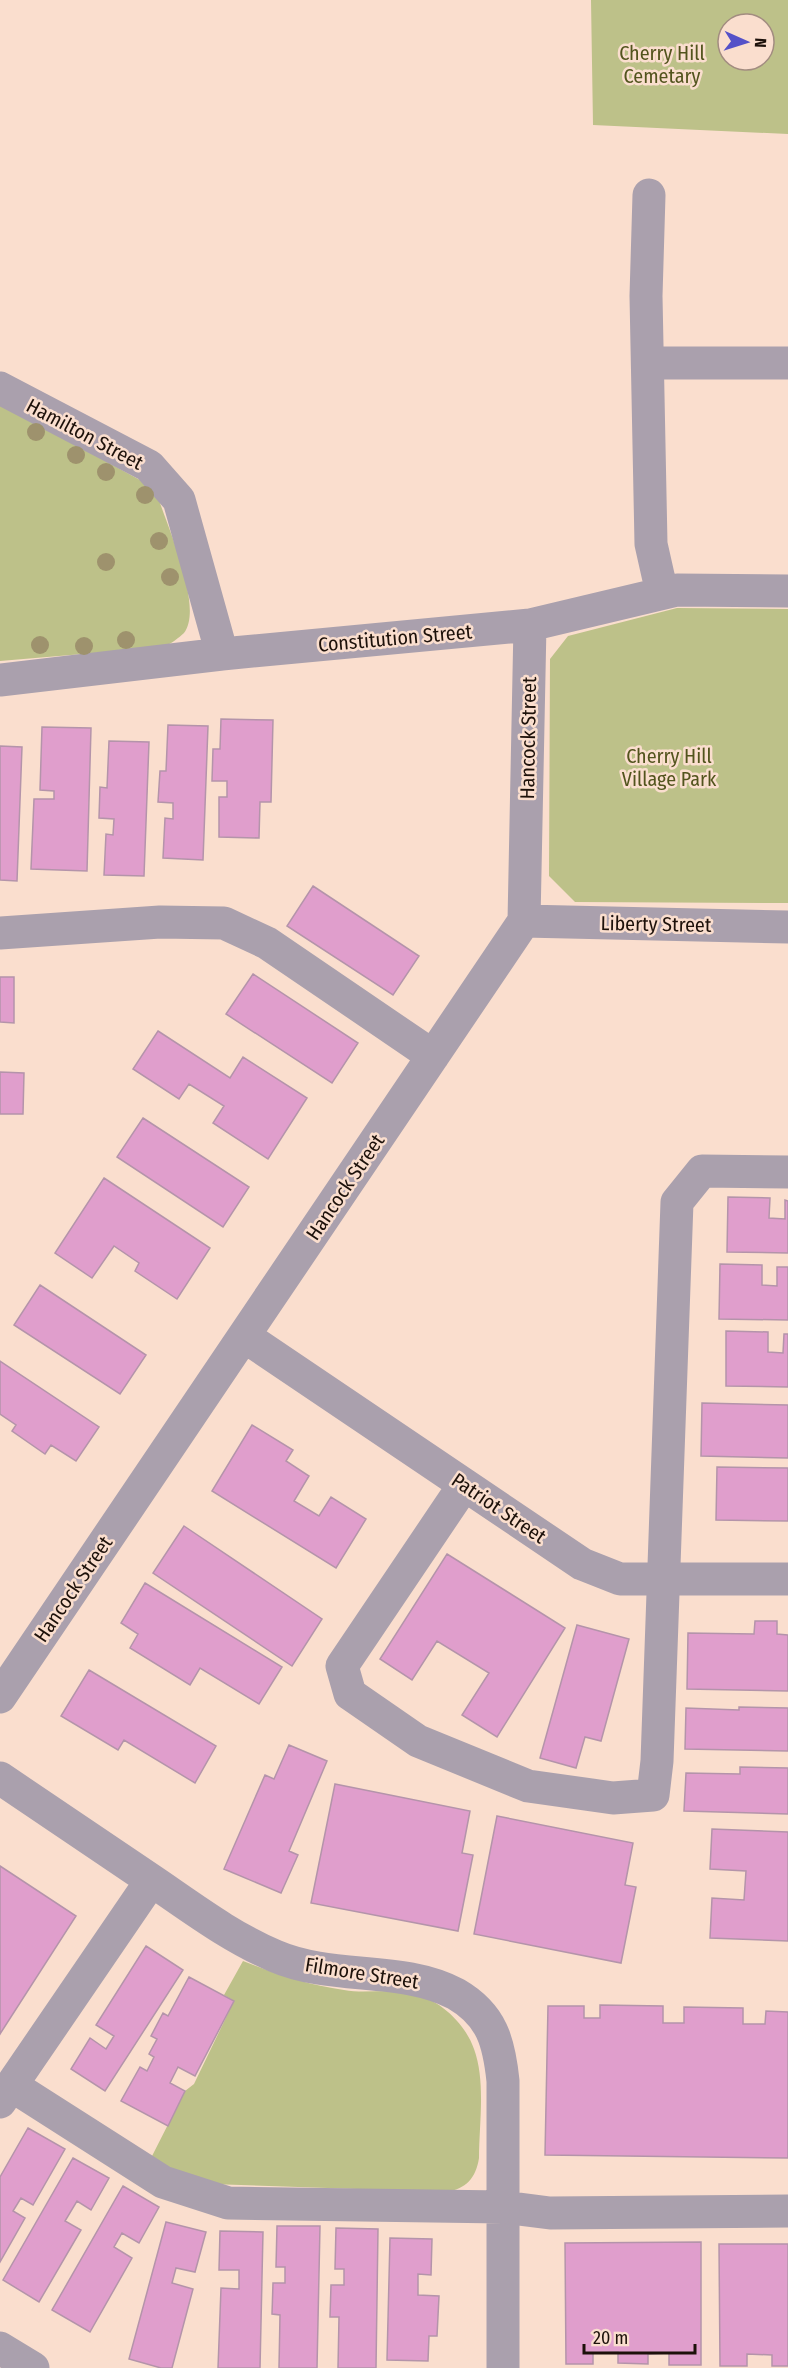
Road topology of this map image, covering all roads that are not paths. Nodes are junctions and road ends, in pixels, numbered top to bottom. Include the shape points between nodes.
1 (649, 195) dead end
2 (648, 363) junction
3 (788, 363) edge
4 (0, 388) edge
5 (788, 591) edge
6 (662, 593) junction
7 (530, 626) junction
8 (222, 654) junction
9 (0, 680) edge
10 (524, 921) junction
11 (788, 927) edge
12 (0, 933) edge
13 (433, 1056) junction
14 (788, 1172) edge
15 (244, 1335) junction
16 (464, 1485) junction
17 (664, 1579) junction
18 (788, 1579) edge
19 (0, 1697) edge
20 (0, 1778) edge
21 (152, 1881) junction
22 (6, 2093) edge
23 (503, 2207) junction
24 (788, 2211) edge
25 (0, 2348) edge
26 (33, 2368) edge
27 (503, 2368) edge

1 - 2 street
2 - 3 street
2 - 6 street via 651,544
4 - 8 street, Hamilton Street via 148,466 179,500
5 - 6 street, Constitution Street
6 - 7 street, Constitution Street
7 - 8 street, Constitution Street
7 - 10 street, Hancock Street
8 - 9 street, Constitution Street
10 - 11 street, Liberty Street
10 - 13 street, Hancock Street
12 - 13 street via 160,922 224,923 267,943
13 - 15 street, Hancock Street
14 - 17 street via 702,1171 677,1202
15 - 16 street, Patriot Street
15 - 19 street, Hancock Street
16 - 17 street, Patriot Street via 582,1564 620,1579
16 - 17 street via 342,1666 350,1694 418,1741 528,1786 613,1798 653,1795
17 - 18 street, Patriot Street
20 - 21 street, Filmore Street
21 - 22 street
21 - 23 street, Filmore Street via 218,1926 275,1956 309,1967 416,1978 456,1995 486,2019 500,2048 503,2081
22 - 23 street via 163,2182 228,2202
23 - 24 street via 550,2212
23 - 27 street, Filmore Street
25 - 26 street

